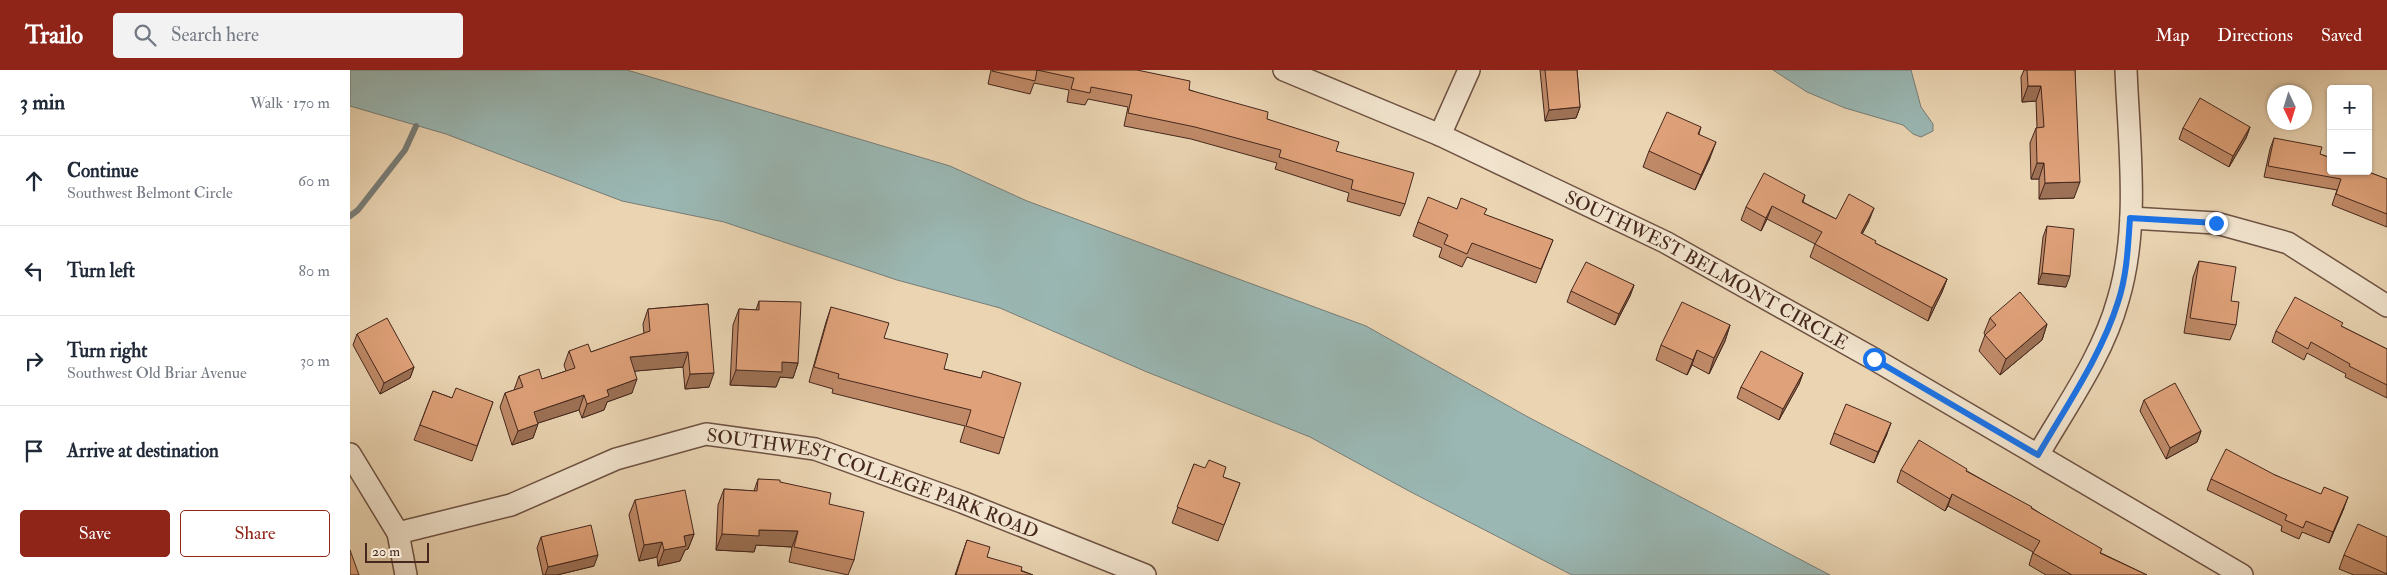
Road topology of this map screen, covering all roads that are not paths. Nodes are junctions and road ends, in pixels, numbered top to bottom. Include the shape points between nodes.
1 (1284, 70) edge
2 (1469, 70) edge
3 (2126, 70) edge
4 (1440, 135) junction
5 (2130, 218) junction
6 (2387, 306) edge
7 (350, 454) edge
8 (2038, 455) junction
9 (398, 533) junction
10 (406, 575) edge
11 (1145, 575) edge
12 (2242, 575) edge

1 - 4 street, SOUTHWEST BELMONT CIRCLE
2 - 4 street
3 - 5 street
4 - 8 street, SOUTHWEST BELMONT CIRCLE via 1665,242
5 - 6 street via 2216,223 2288,243
5 - 8 street via 2118,301 2103,341
7 - 9 street
8 - 12 street, SOUTHWEST BELMONT CIRCLE
9 - 10 street
9 - 11 street, SOUTHWEST COLLEGE PARK ROAD via 511,505 616,459 706,434 815,449 962,502

